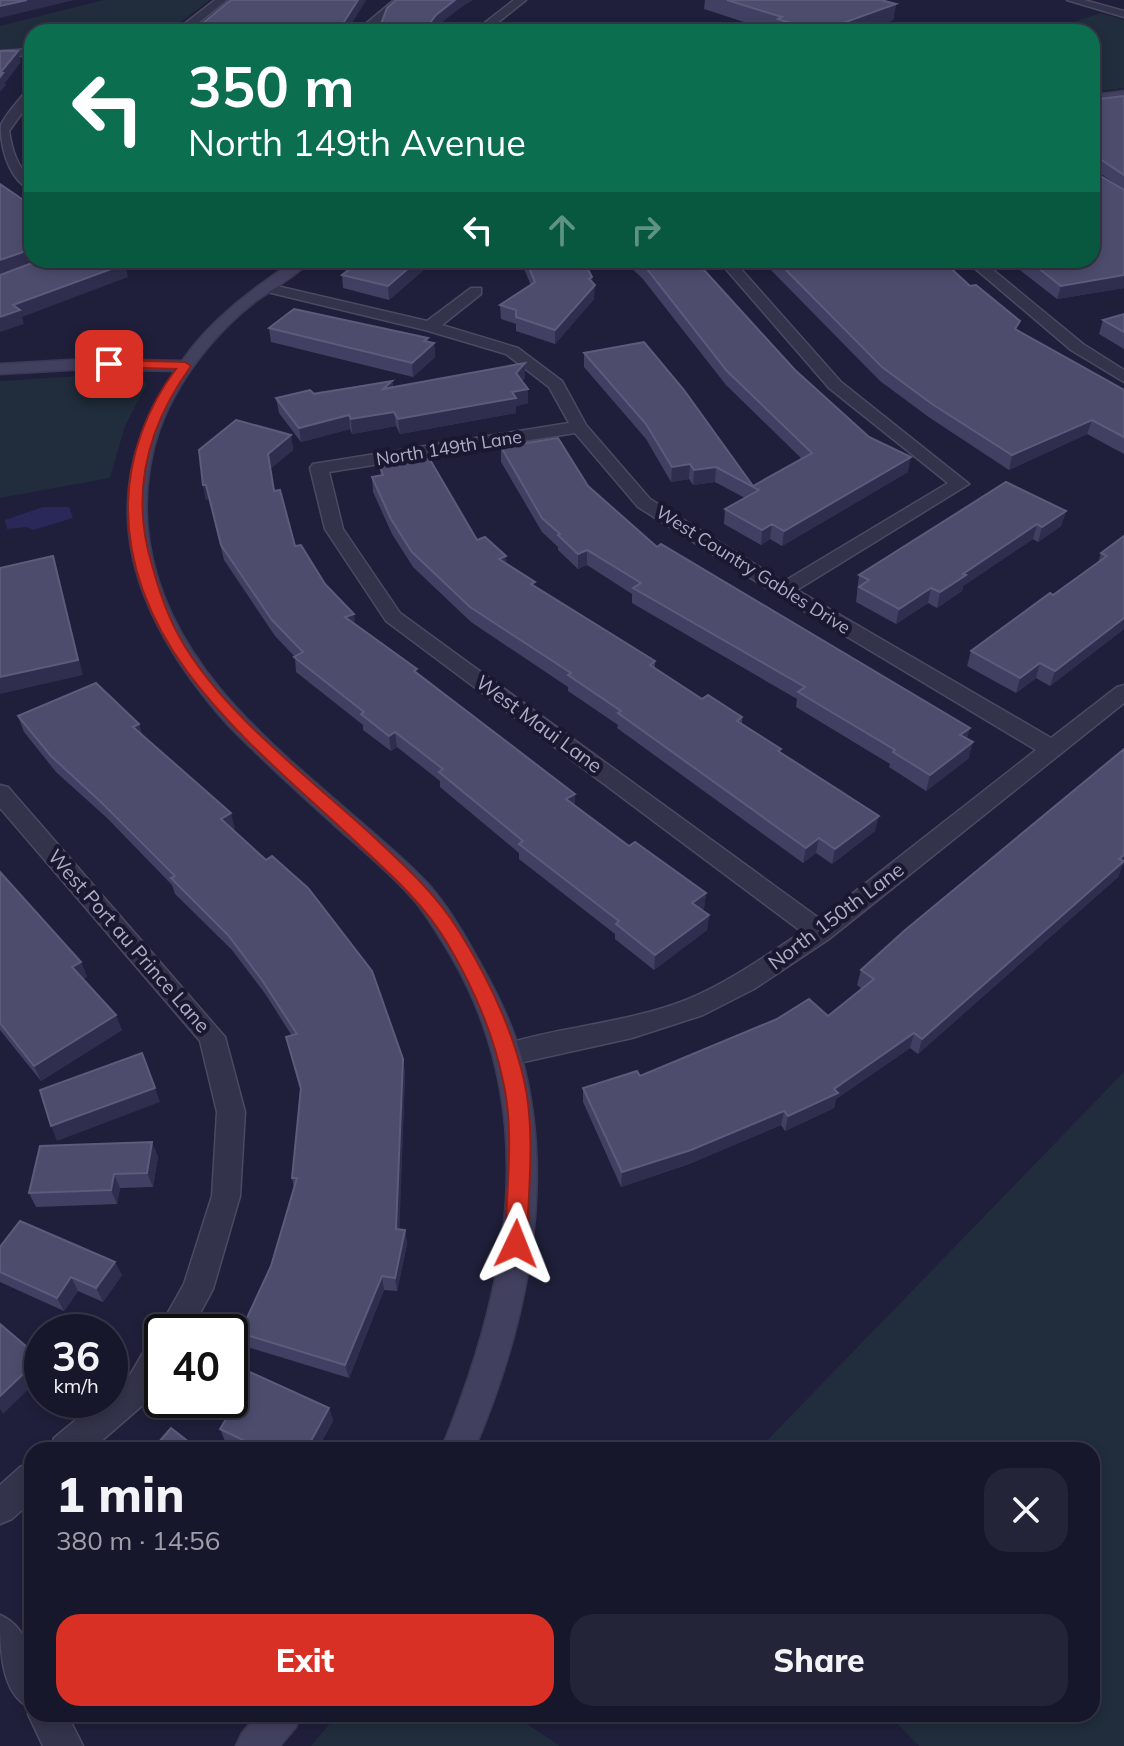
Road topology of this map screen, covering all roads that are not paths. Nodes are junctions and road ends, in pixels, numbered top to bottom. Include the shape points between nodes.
1 (222, 0) edge
2 (400, 0) edge
3 (521, 0) edge
4 (1072, 0) edge
5 (1124, 14) edge
6 (190, 24) edge
7 (372, 24) edge
8 (490, 24) edge
9 (24, 52) edge
10 (0, 54) edge
11 (1124, 95) edge
12 (1100, 98) edge
13 (24, 102) edge
14 (24, 181) edge
15 (293, 268) edge
16 (732, 268) edge
17 (982, 268) edge
18 (264, 287) junction
19 (476, 291) dead end
20 (430, 326) junction
21 (185, 366) junction
22 (0, 369) edge
23 (1124, 377) edge
24 (579, 427) junction
25 (319, 468) joint
26 (783, 590) junction
27 (1124, 692) edge
28 (1052, 749) junction
29 (0, 793) edge
30 (820, 932) junction
31 (506, 1055) junction
32 (183, 1314) edge
33 (144, 1381) edge
34 (75, 1442) edge
35 (460, 1442) edge
36 (24, 1486) edge
37 (0, 1507) edge
38 (0, 1633) edge
39 (24, 1676) edge
40 (50, 1722) edge
41 (276, 1722) edge
42 (64, 1746) edge
43 (255, 1746) edge

1 - 6 street
2 - 7 street
3 - 8 street
4 - 5 street
9 - 10 street
11 - 12 street
13 - 14 street via 3,131 6,156
15 - 18 street
16 - 26 street via 835,385 960,484
17 - 23 street via 1077,347
18 - 20 street, West Country Gables Drive
18 - 21 street via 218,327
19 - 20 street
20 - 24 street, West Country Gables Drive via 512,351 556,384
21 - 22 street
21 - 31 street via 149,430 136,479 135,533 155,603 190,666 230,714 422,893 484,993
24 - 25 street, North 149th Lane
24 - 26 street, West Country Gables Drive via 644,503
25 - 30 street, West Maui Lane via 334,529 393,617
26 - 28 street, West Country Gables Drive
27 - 28 street, North 150th Lane
28 - 30 street, North 150th Lane
29 - 32 street, West Port au Prince Lane via 212,1037 231,1112 226,1196 198,1289
30 - 31 street, North 150th Lane via 745,982 694,1008
31 - 35 street via 519,1138 516,1244 492,1365
33 - 34 street
36 - 37 street
38 - 39 street
40 - 42 street
41 - 43 street

